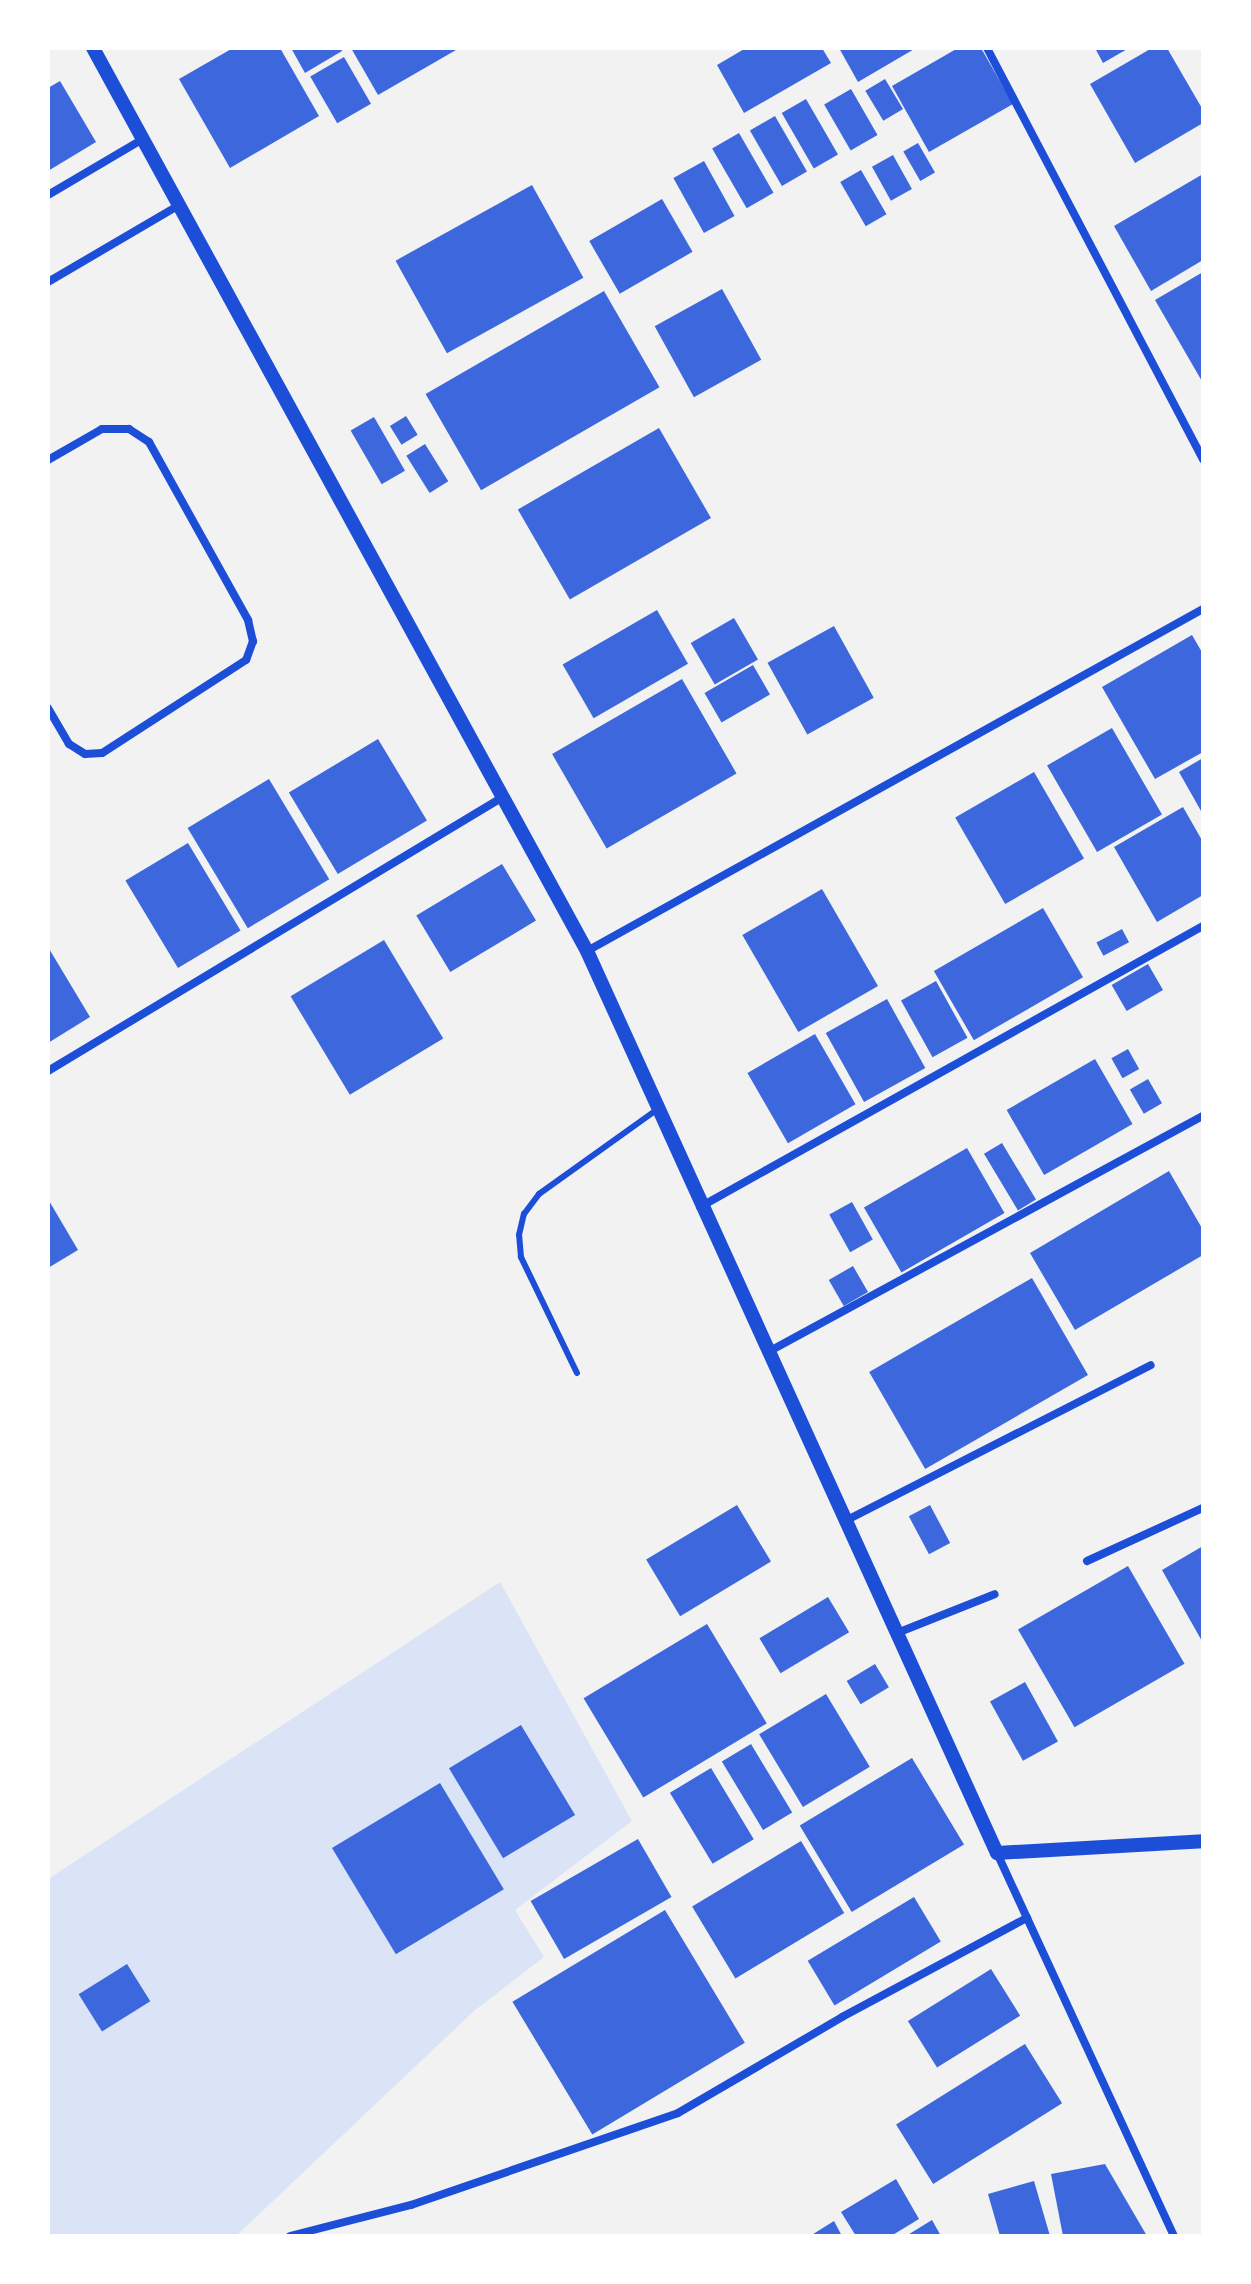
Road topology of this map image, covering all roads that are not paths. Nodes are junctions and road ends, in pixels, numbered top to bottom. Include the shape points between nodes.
1 (93, 48) edge
2 (987, 48) edge
3 (143, 139) junction
4 (48, 195) edge
5 (179, 205) junction
6 (48, 282) edge
7 (48, 460) edge
8 (1203, 460) edge
9 (1203, 609) edge
10 (48, 708) edge
11 (503, 797) junction
12 (1203, 926) edge
13 (587, 951) junction
14 (48, 1071) edge
15 (659, 1108) junction
16 (1203, 1116) edge
17 (699, 1207) junction
18 (767, 1353) junction
19 (1151, 1365) dead end
20 (577, 1373) dead end
21 (1203, 1508) edge
22 (844, 1521) junction
23 (1087, 1561) dead end
24 (995, 1594) dead end
25 (896, 1633) junction
26 (1203, 1841) edge
27 (997, 1853) junction
28 (1027, 1918) junction
29 (290, 2236) edge
30 (1174, 2236) edge

1 - 3 street
2 - 8 street
3 - 4 street
3 - 5 street
5 - 6 street
5 - 11 street
7 - 10 street via 102,429 129,429 149,442 248,620 253,641 246,660 102,753 85,754 69,744
9 - 13 street
11 - 13 street
11 - 14 street
12 - 17 street
13 - 15 street
15 - 17 street
15 - 20 lane via 539,1194 524,1214 521,1257
16 - 18 street
17 - 18 street
18 - 22 street
19 - 22 street
21 - 23 street
22 - 25 street
24 - 25 street
25 - 27 street
26 - 27 street
27 - 28 street
28 - 29 street via 678,2113 411,2205
28 - 30 street

